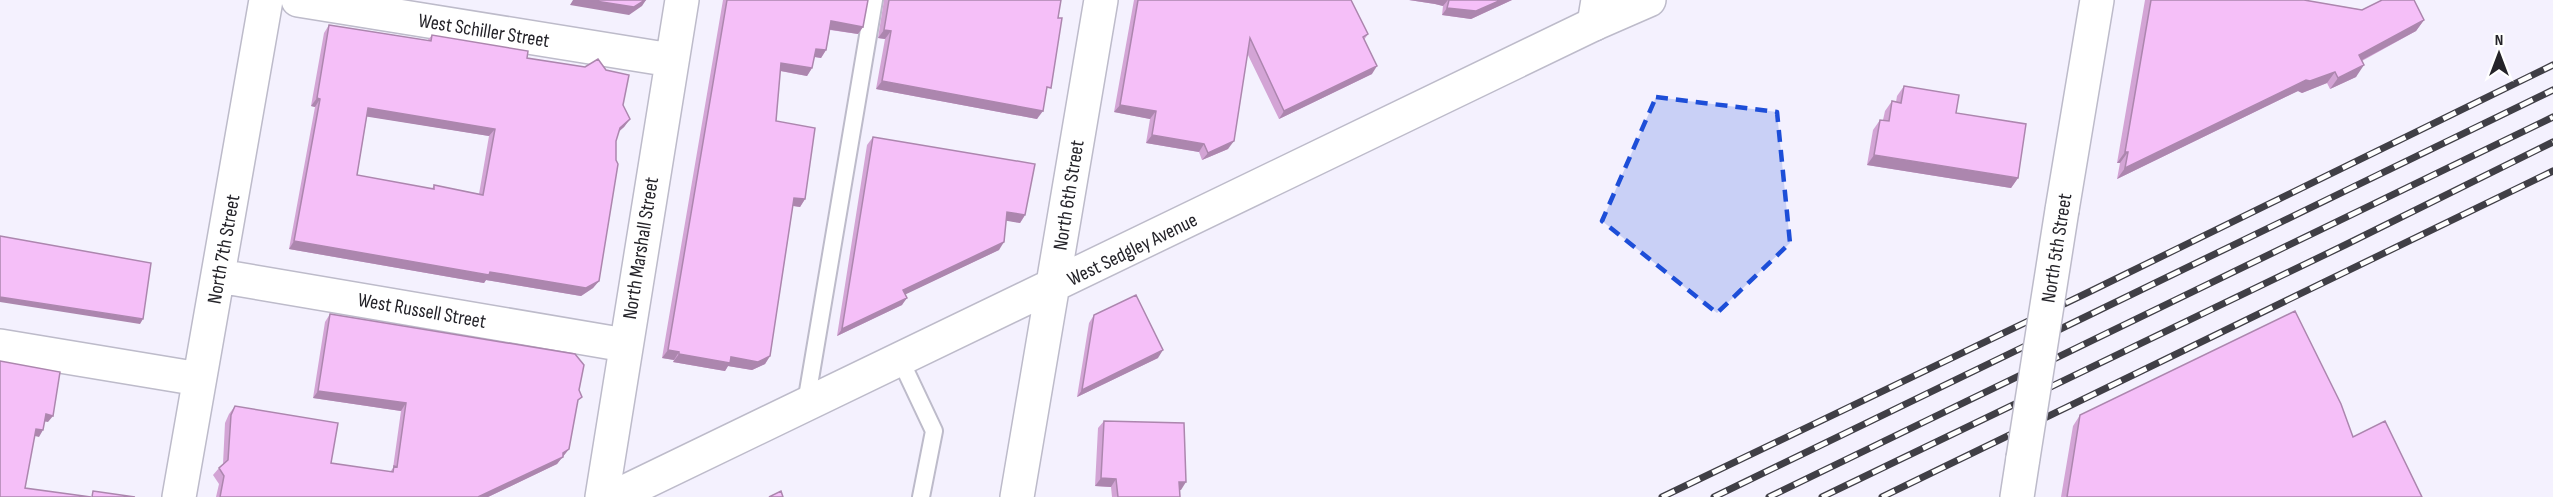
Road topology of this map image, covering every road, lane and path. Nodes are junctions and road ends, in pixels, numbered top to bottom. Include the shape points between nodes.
1 (266, 0) edge
2 (298, 0) edge
3 (682, 0) edge
4 (874, 0) edge
5 (1101, 0) edge
6 (1649, 0) edge
7 (2097, 0) edge
8 (1596, 12) edge
9 (671, 60) junction
10 (219, 276) junction
11 (1053, 287) junction
12 (625, 345) junction
13 (0, 346) edge
14 (900, 359) junction
15 (199, 379) junction
16 (806, 404) junction
17 (179, 497) edge
18 (602, 497) edge
19 (614, 497) edge
20 (921, 497) edge
21 (1017, 497) edge
22 (2017, 497) edge

1 - 10 street, North 7th Street
2 - 9 street, West Schiller Street
3 - 9 street, North Marshall Street
4 - 16 lane
5 - 11 street, North 6th Street
6 - 8 street, West Sedgley Avenue
7 - 22 street, North 5th Street, bridge
8 - 11 street, West Sedgley Avenue
9 - 12 street, North Marshall Street
10 - 12 street, West Russell Street
10 - 15 street, North 7th Street
11 - 14 street, West Sedgley Avenue
11 - 21 street, North 6th Street
12 - 18 street, North Marshall Street
13 - 15 street
14 - 16 street, West Sedgley Avenue
14 - 20 lane via 934,431
15 - 17 street, North 7th Street
16 - 19 street, West Sedgley Avenue

